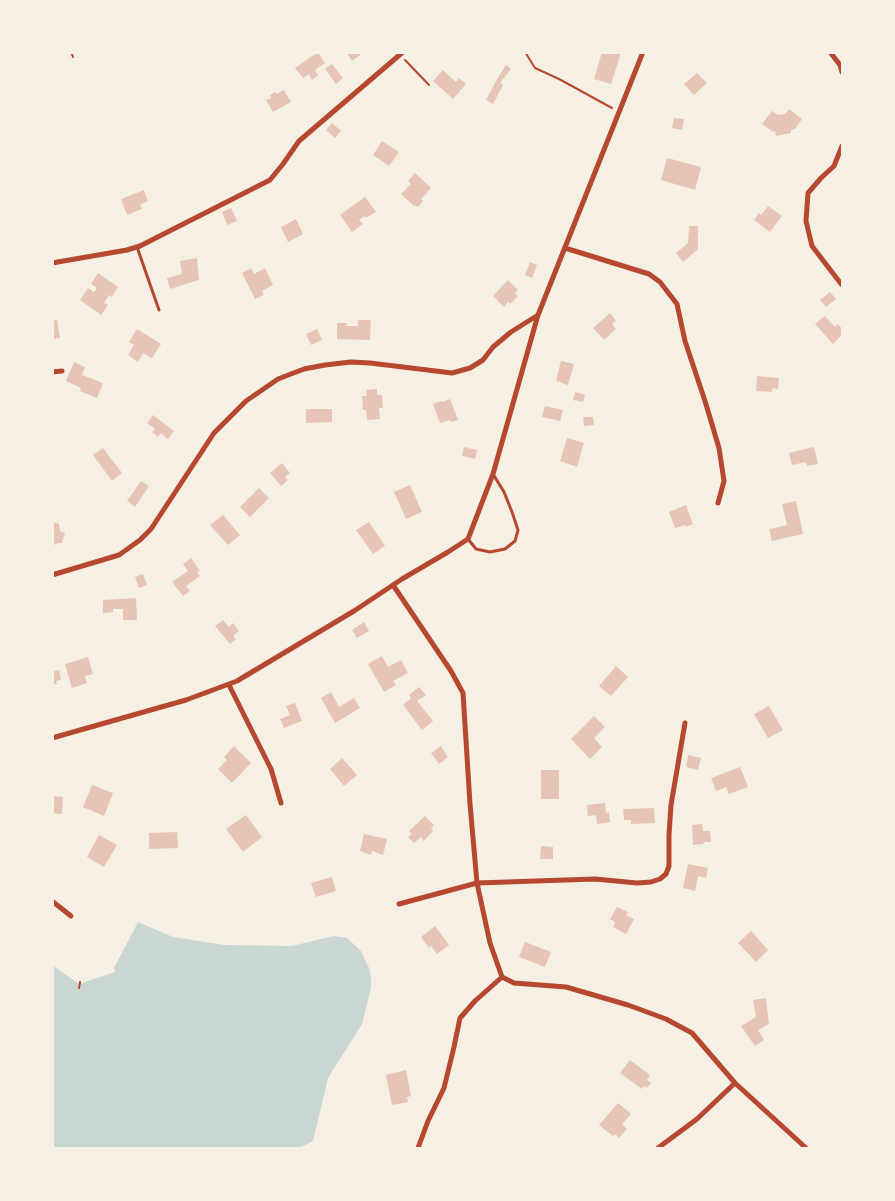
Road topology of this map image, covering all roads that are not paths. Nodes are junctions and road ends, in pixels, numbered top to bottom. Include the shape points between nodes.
1 (643, 52) edge
2 (830, 52) edge
3 (402, 54) edge
4 (842, 72) edge
5 (842, 146) edge
6 (137, 247) junction
7 (565, 248) junction
8 (52, 263) edge
9 (842, 284) edge
10 (159, 310) dead end
11 (538, 315) junction
12 (62, 371) dead end
13 (52, 372) edge
14 (493, 474) junction
15 (718, 503) dead end
16 (468, 539) junction
17 (52, 575) edge
18 (393, 585) junction
19 (228, 685) junction
20 (685, 723) dead end
21 (52, 738) edge
22 (281, 803) dead end
23 (477, 883) junction
24 (52, 901) edge
25 (399, 904) dead end
26 (71, 916) dead end
27 (502, 977) junction
28 (735, 1082) junction
29 (418, 1148) edge
30 (658, 1148) edge
31 (806, 1148) edge

1 - 7 street
2 - 4 street
3 - 6 street via 299,141 270,180
5 - 9 street via 834,166 808,193 806,221 812,246
6 - 8 street
6 - 10 lane
7 - 11 street
7 - 15 street via 649,274 660,282 677,304 685,341 719,448 724,481
11 - 14 street
11 - 17 street via 511,332 483,360 452,373 351,362 304,369 278,379 246,401 214,433 151,529 140,540 119,555
12 - 13 street
14 - 16 street
14 - 16 lane via 504,492 518,530 515,542 505,549 490,552 476,549
16 - 18 street
18 - 19 street
18 - 23 street via 463,693
19 - 21 street
19 - 22 street via 270,769
20 - 23 street via 671,805 669,866 660,879 637,883 595,879
23 - 25 street
23 - 27 street via 490,943
24 - 26 street
27 - 28 street via 514,983 566,987 666,1019 692,1033
27 - 29 street via 460,1018 444,1088
28 - 30 street via 697,1119
28 - 31 street

